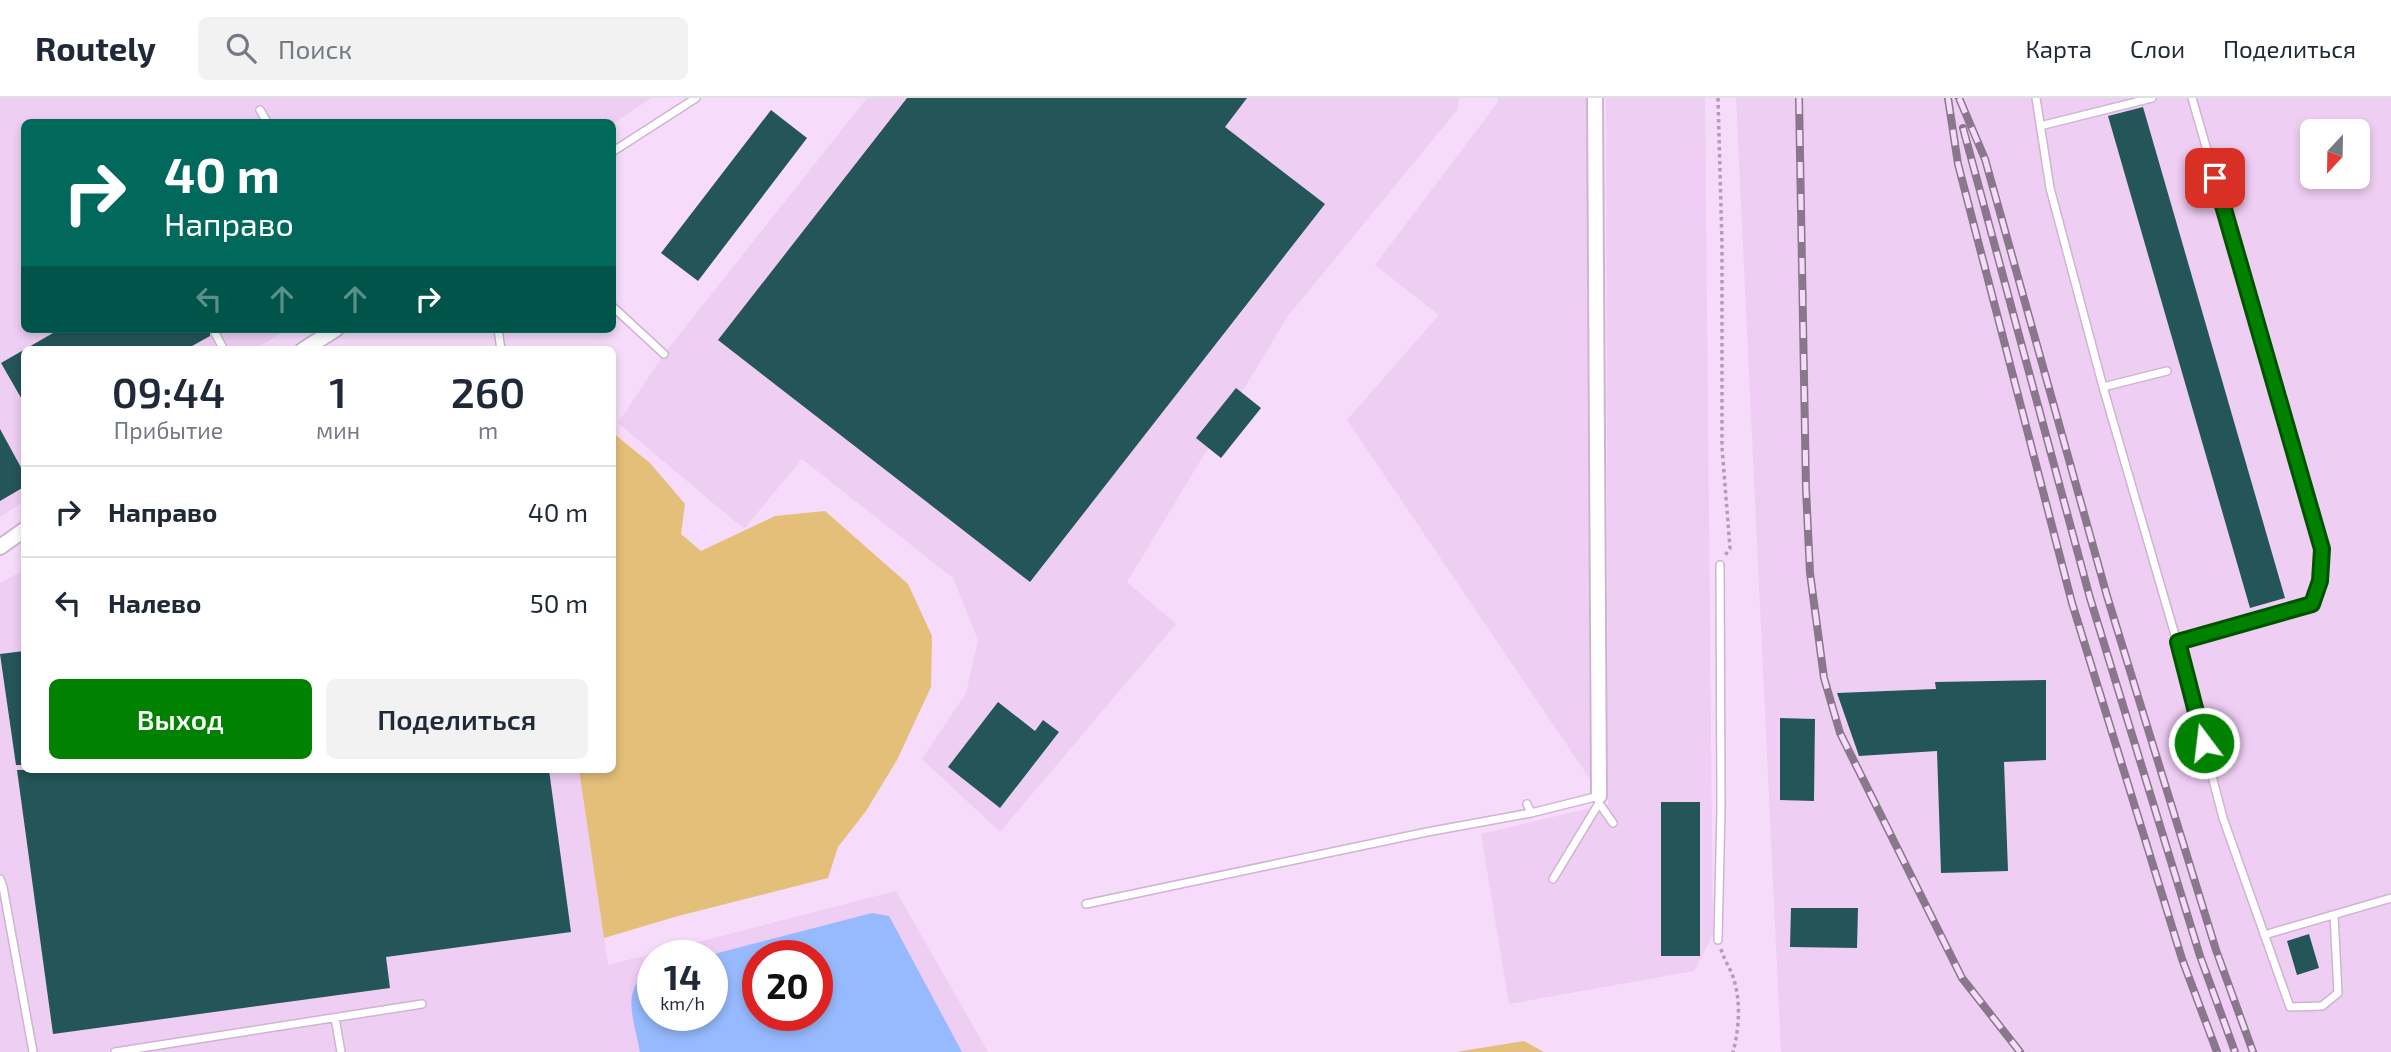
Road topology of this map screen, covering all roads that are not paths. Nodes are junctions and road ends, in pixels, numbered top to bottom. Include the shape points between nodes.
1 (696, 98) edge
2 (1595, 98) edge
3 (2036, 98) edge
4 (2152, 98) edge
5 (2192, 98) edge
6 (260, 110) dead end
7 (265, 119) edge
8 (2039, 126) junction
9 (616, 149) edge
10 (616, 310) edge
11 (215, 333) dead end
12 (330, 333) edge
13 (222, 346) edge
14 (309, 346) edge
15 (664, 354) dead end
16 (2167, 371) dead end
17 (2103, 387) junction
18 (21, 532) edge
19 (0, 547) edge
20 (1720, 565) road end
21 (2178, 642) junction
22 (1599, 800) junction
23 (1527, 804) dead end
24 (1531, 813) junction
25 (1613, 823) dead end
26 (0, 880) edge
27 (1553, 880) dead end
28 (2391, 898) edge
29 (1086, 904) dead end
30 (2334, 915) junction
31 (2264, 935) junction
32 (1718, 940) road end
33 (422, 1004) dead end
34 (335, 1017) junction
35 (33, 1052) edge
36 (115, 1052) edge
37 (341, 1052) edge

1 - 9 lane
2 - 22 street
3 - 8 lane
4 - 8 lane
5 - 21 lane via 2322,549 2320,581 2312,604
6 - 7 lane
8 - 17 lane via 2050,188
10 - 15 lane
11 - 13 lane
12 - 14 street
16 - 17 lane
17 - 21 lane
18 - 19 street
20 - 32 lane
21 - 31 lane via 2223,818
22 - 24 lane
22 - 25 lane
22 - 27 lane
23 - 24 lane
24 - 29 lane
26 - 35 lane
28 - 30 lane
30 - 31 lane
30 - 31 lane via 2339,993 2322,1006 2290,1007
33 - 34 lane
34 - 36 lane
34 - 37 lane

